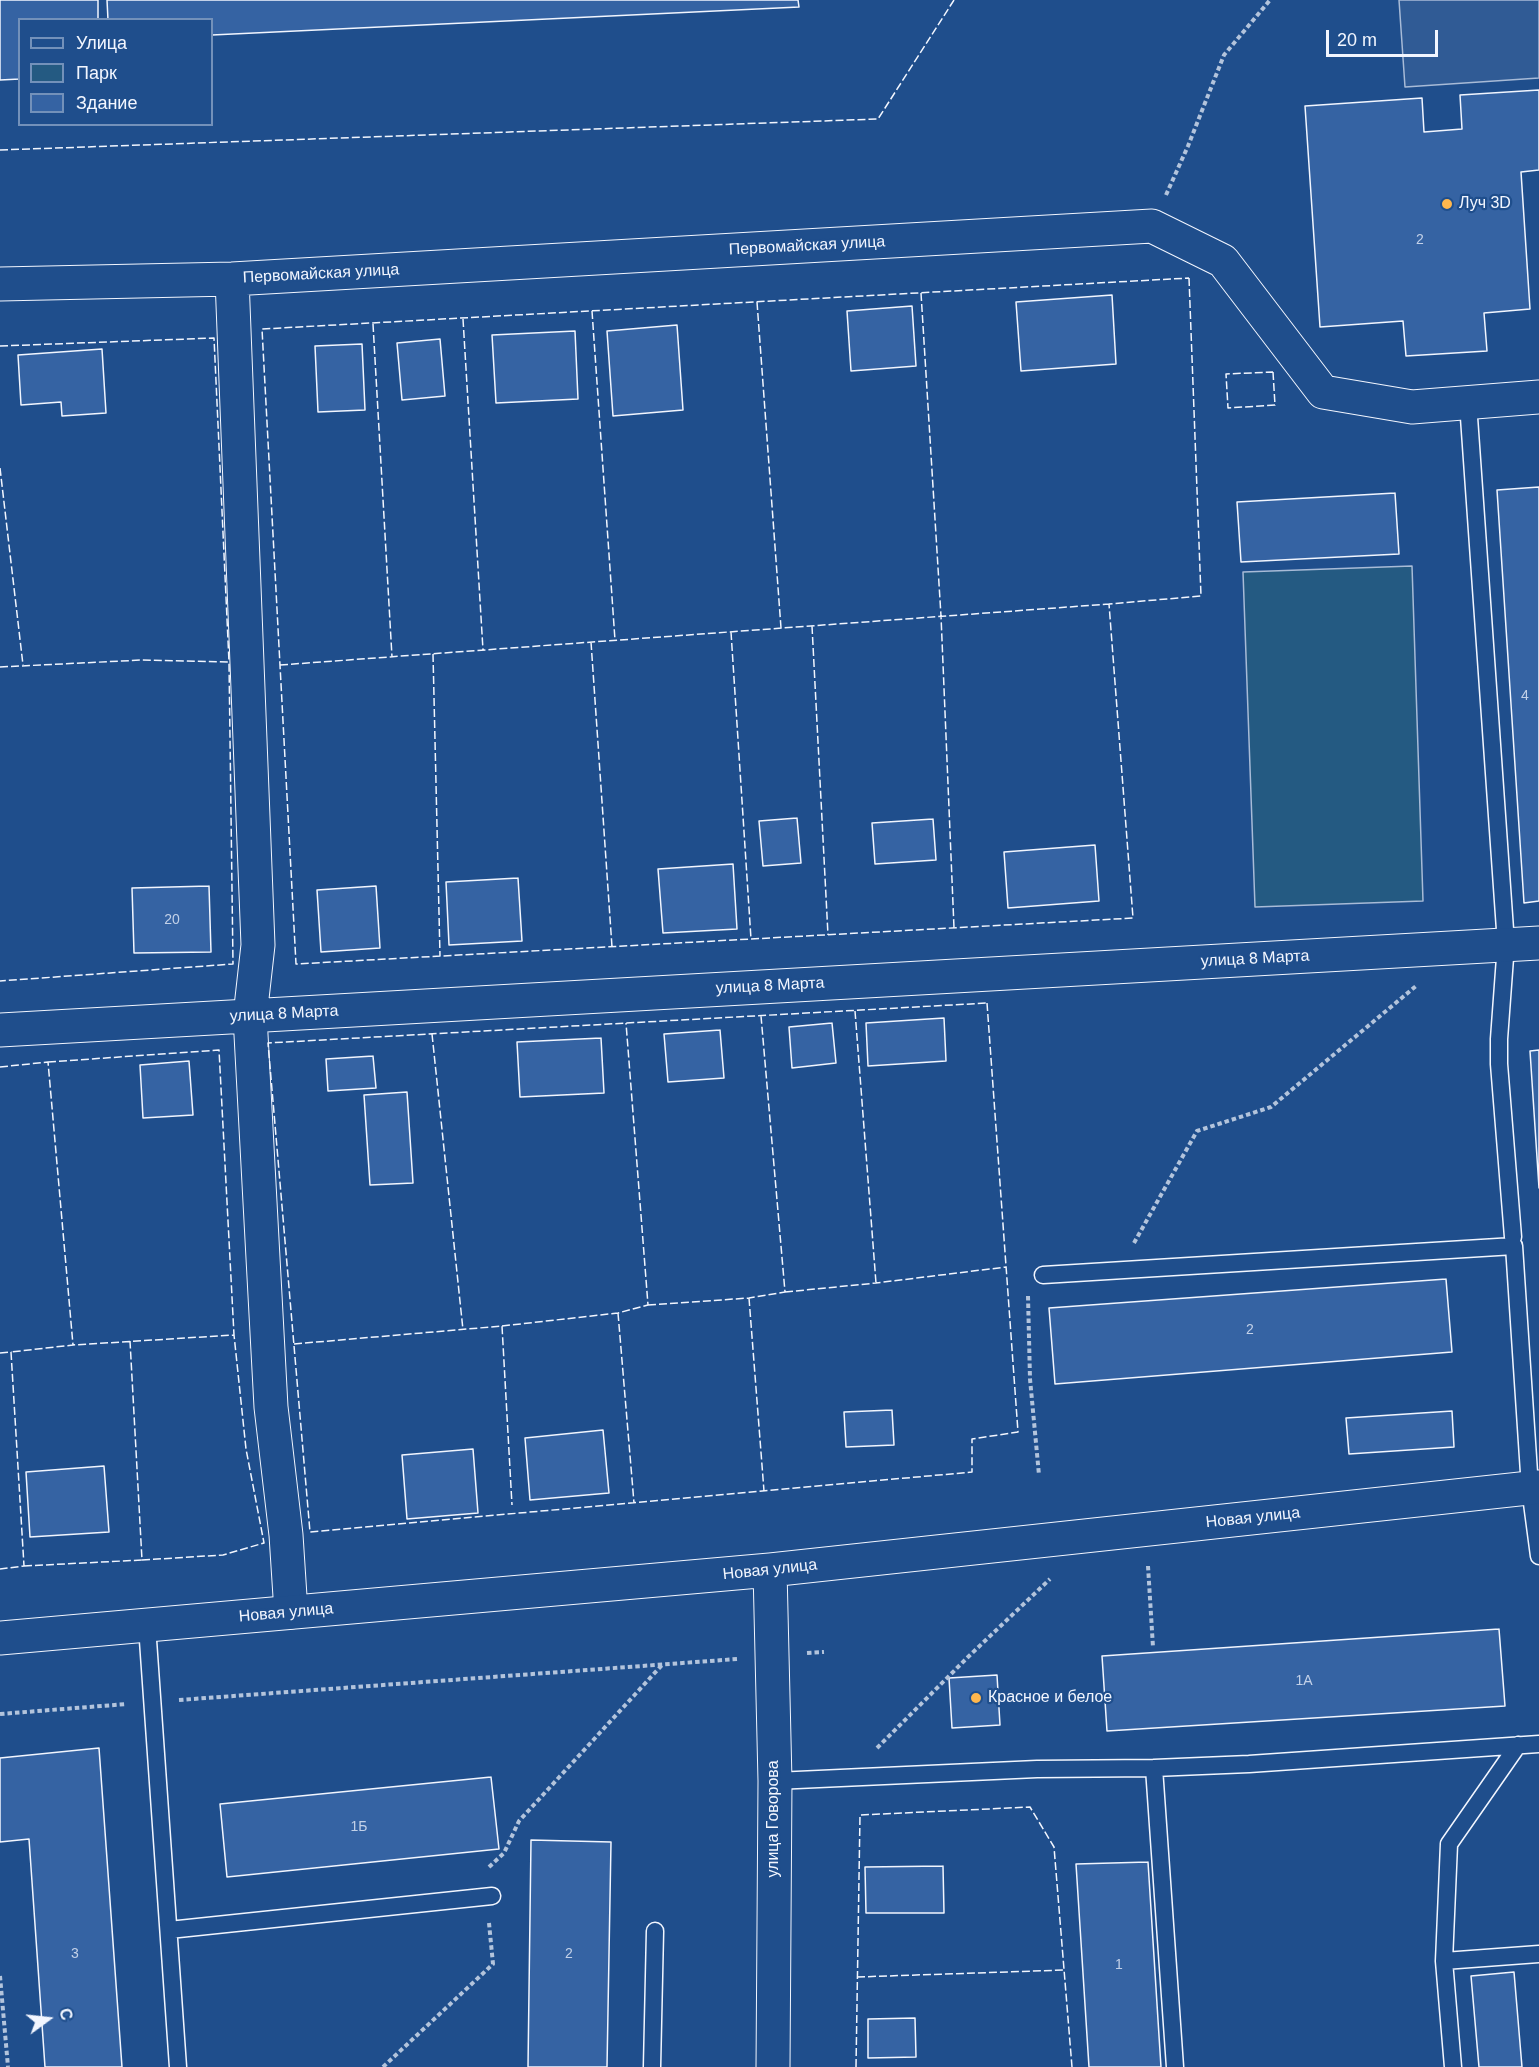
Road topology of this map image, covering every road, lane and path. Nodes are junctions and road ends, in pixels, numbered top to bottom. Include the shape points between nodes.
1 (1270, 0) edge
2 (1152, 226) junction
3 (232, 279) junction
4 (0, 284) edge
5 (1539, 398) edge
6 (1468, 403) junction
7 (1539, 943) edge
8 (1506, 944) junction
9 (1417, 985) dead end
10 (249, 1016) junction
11 (0, 1030) edge
12 (1513, 1237) dead end
13 (1130, 1250) dead end
14 (1043, 1275) joint
15 (1039, 1475) dead end
16 (1534, 1488) edge
17 (1539, 1556) edge
18 (1148, 1565) dead end
19 (770, 1570) junction
20 (1050, 1579) dead end
21 (291, 1612) junction
22 (147, 1626) junction
23 (0, 1638) edge
24 (1153, 1647) dead end
25 (824, 1652) dead end
26 (772, 1656) junction
27 (663, 1664) junction
28 (153, 1702) junction
29 (0, 1714) edge
30 (1539, 1744) edge
31 (1518, 1745) junction
32 (1154, 1768) junction
33 (834, 1778) junction
34 (775, 1782) junction
35 (489, 1897) junction
36 (169, 1930) junction
37 (655, 1931) dead end
38 (1539, 1954) edge
39 (1444, 1961) junction
40 (0, 1976) edge
41 (8, 2067) edge
42 (178, 2067) edge
43 (383, 2067) edge
44 (652, 2067) edge
45 (773, 2067) edge
46 (1175, 2067) edge
47 (1454, 2067) edge

1 - 2 path via 1224,55
2 - 3 street, Первомайская улица
2 - 6 street, Первомайская улица via 1223,261 1323,392 1412,407
3 - 4 street, Первомайская улица
3 - 10 street via 258,945
5 - 6 street, Первомайская улица
6 - 8 lane
7 - 8 street, улица 8 Марта
8 - 10 street, улица 8 Марта
8 - 12 lane via 1499,1064
9 - 13 path via 1271,1107 1197,1131
10 - 11 street, улица 8 Марта
10 - 21 street via 271,1407
14 - 15 path via 1028,1297 1029,1379
14 - 16 lane via 1514,1246
16 - 17 lane
16 - 19 street, Новая улица
18 - 24 path
19 - 21 street, Новая улица
19 - 26 street, улица Говорова
20 - 33 path via 869,1757
21 - 22 street, Новая улица
22 - 23 street, Новая улица
22 - 28 lane
25 - 26 path
26 - 27 path
26 - 34 street, улица Говорова
27 - 28 path
27 - 35 path via 519,1821 504,1853 483,1872
28 - 29 path
28 - 36 lane
30 - 31 lane
31 - 32 lane
31 - 39 lane via 1449,1844
32 - 33 lane
32 - 46 lane
33 - 34 lane
34 - 45 street, улица Говорова
35 - 36 lane
35 - 43 path via 493,1964
36 - 42 lane
37 - 44 lane
38 - 39 lane
39 - 47 lane
40 - 41 path

